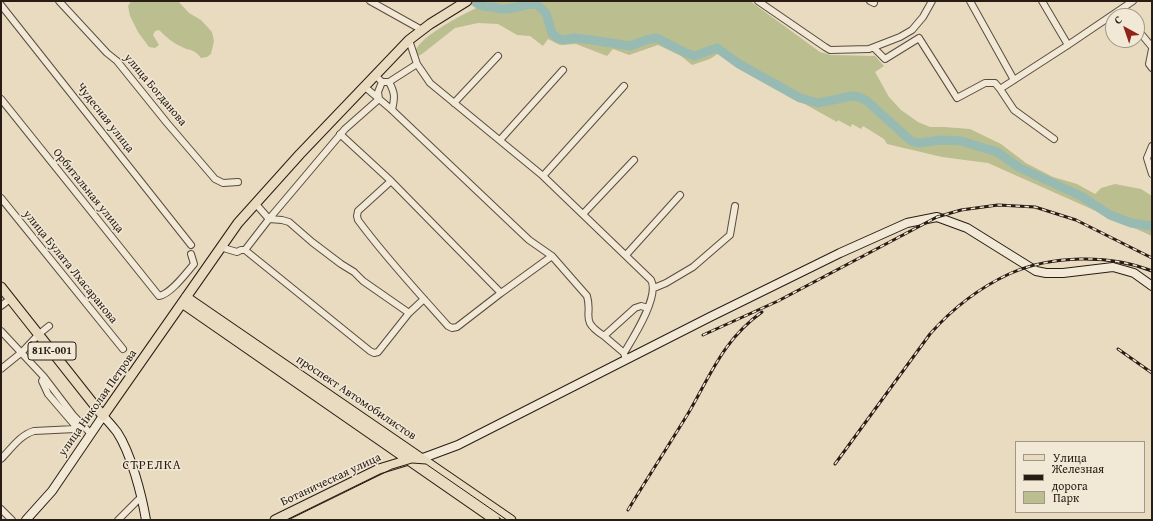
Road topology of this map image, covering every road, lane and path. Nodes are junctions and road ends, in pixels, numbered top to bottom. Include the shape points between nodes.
1 (59, 1) edge
2 (370, 1) edge
3 (467, 1) edge
4 (758, 1) edge
5 (932, 1) edge
6 (970, 1) edge
7 (1042, 1) edge
8 (1133, 1) edge
9 (1, 5) edge
10 (1124, 8) edge
11 (1105, 21) edge
12 (422, 30) junction
13 (1145, 39) edge
14 (409, 40) junction
15 (1068, 45) junction
16 (874, 48) junction
17 (1152, 48) edge
18 (498, 56) dead end
19 (416, 64) junction
20 (1152, 68) edge
21 (563, 70) dead end
22 (379, 79) junction
23 (1014, 80) junction
24 (389, 82) junction
25 (624, 86) dead end
26 (365, 87) junction
27 (1000, 88) junction
28 (1, 99) edge
29 (379, 99) junction
30 (454, 103) junction
31 (392, 110) junction
32 (340, 134) junction
33 (1054, 139) dead end
34 (500, 140) junction
35 (1152, 146) edge
36 (634, 160) dead end
37 (1152, 174) edge
38 (543, 176) junction
39 (391, 181) junction
40 (238, 182) dead end
41 (680, 195) dead end
42 (1, 198) edge
43 (255, 203) junction
44 (735, 206) dead end
45 (583, 214) junction
46 (269, 219) junction
47 (192, 245) dead end
48 (220, 247) junction
49 (245, 250) junction
50 (191, 254) dead end
51 (626, 255) junction
52 (552, 256) junction
53 (1152, 286) edge
54 (1, 287) edge
55 (654, 288) junction
56 (501, 293) junction
57 (10, 299) junction
58 (424, 299) junction
59 (184, 300) junction
60 (1, 306) edge
61 (648, 308) junction
62 (409, 313) junction
63 (49, 326) dead end
64 (1, 331) edge
65 (39, 334) junction
66 (604, 336) junction
67 (123, 349) dead end
68 (22, 352) junction
69 (625, 356) junction
70 (1, 369) edge
71 (44, 376) junction
72 (103, 416) junction
73 (81, 427) junction
74 (91, 434) junction
75 (423, 458) junction
76 (1, 459) edge
77 (408, 459) junction
78 (141, 498) junction
79 (1, 509) edge
80 (12, 520) edge
81 (26, 520) edge
82 (118, 520) edge
83 (146, 520) edge
84 (275, 520) edge
85 (495, 520) edge
86 (511, 520) edge

1 - 40 street, улица Богданова via 117,61 215,178 223,183
2 - 12 street
3 - 12 main road, улица Николая Петрова
4 - 16 street via 830,50
5 - 16 street via 912,30
6 - 23 street
7 - 15 street
8 - 10 street
9 - 47 street, Чудесная улица
11 - 15 street
12 - 14 main road, улица Николая Петрова
13 - 17 street
14 - 19 street
14 - 22 main road, улица Николая Петрова
15 - 23 street
16 - 27 street via 884,59 919,38 957,98 985,83 995,83
17 - 20 street via 1149,64
18 - 30 street
19 - 24 street
19 - 30 street via 430,83
21 - 34 street
22 - 24 street
22 - 26 main road, улица Николая Петрова
22 - 29 street
23 - 27 street
24 - 31 street via 394,91
25 - 38 street
26 - 29 street
26 - 43 main road, улица Николая Петрова
27 - 33 street via 1014,110
28 - 50 street, Орбитальная улица via 159,296 174,286 194,264
29 - 31 street
29 - 32 street
30 - 34 street
31 - 52 street via 529,240
32 - 39 street
32 - 46 street
34 - 38 street
35 - 37 street via 1147,158
36 - 45 street
38 - 45 street
39 - 56 street
39 - 58 street via 358,211 358,220 380,250
41 - 51 street
42 - 67 street, улица Булата Лхасаранова
43 - 46 street
43 - 48 main road, улица Николая Петрова
44 - 55 street via 730,235 693,267
45 - 51 street
46 - 49 street
46 - 62 street via 289,222 363,281
48 - 49 street via 237,252
48 - 59 main road, улица Николая Петрова
49 - 62 street via 370,352 378,352
51 - 55 street via 651,280
52 - 56 street
52 - 66 street via 587,296 588,321
53 - 69 street via 1134,274 1113,267 1063,273 1036,271 967,228 937,217 907,223
54 - 57 main road, 81К-001
55 - 61 street
56 - 58 street via 457,327 452,328
57 - 60 street
57 - 65 main road, 81К-001
58 - 62 street
59 - 72 main road, улица Николая Петрова
59 - 75 main road, проспект Автомобилистов
59 - 77 main road, проспект Автомобилистов
61 - 66 street via 635,308
61 - 69 street
63 - 65 street
64 - 68 street
65 - 68 street
65 - 72 main road, 81К-001
66 - 69 street
68 - 70 street
68 - 71 street
69 - 75 street via 458,445
71 - 73 street
71 - 73 street via 42,381 48,394
72 - 74 street, улица Николая Петрова
72 - 78 street via 121,440
73 - 74 street
73 - 76 street via 31,432
74 - 81 street, улица Николая Петрова via 52,491
75 - 77 main road, Ботаническая улица
75 - 86 main road, проспект Автомобилистов
77 - 84 main road, Ботаническая улица via 379,468
77 - 85 main road, проспект Автомобилистов
78 - 82 street
78 - 83 street
79 - 80 street

